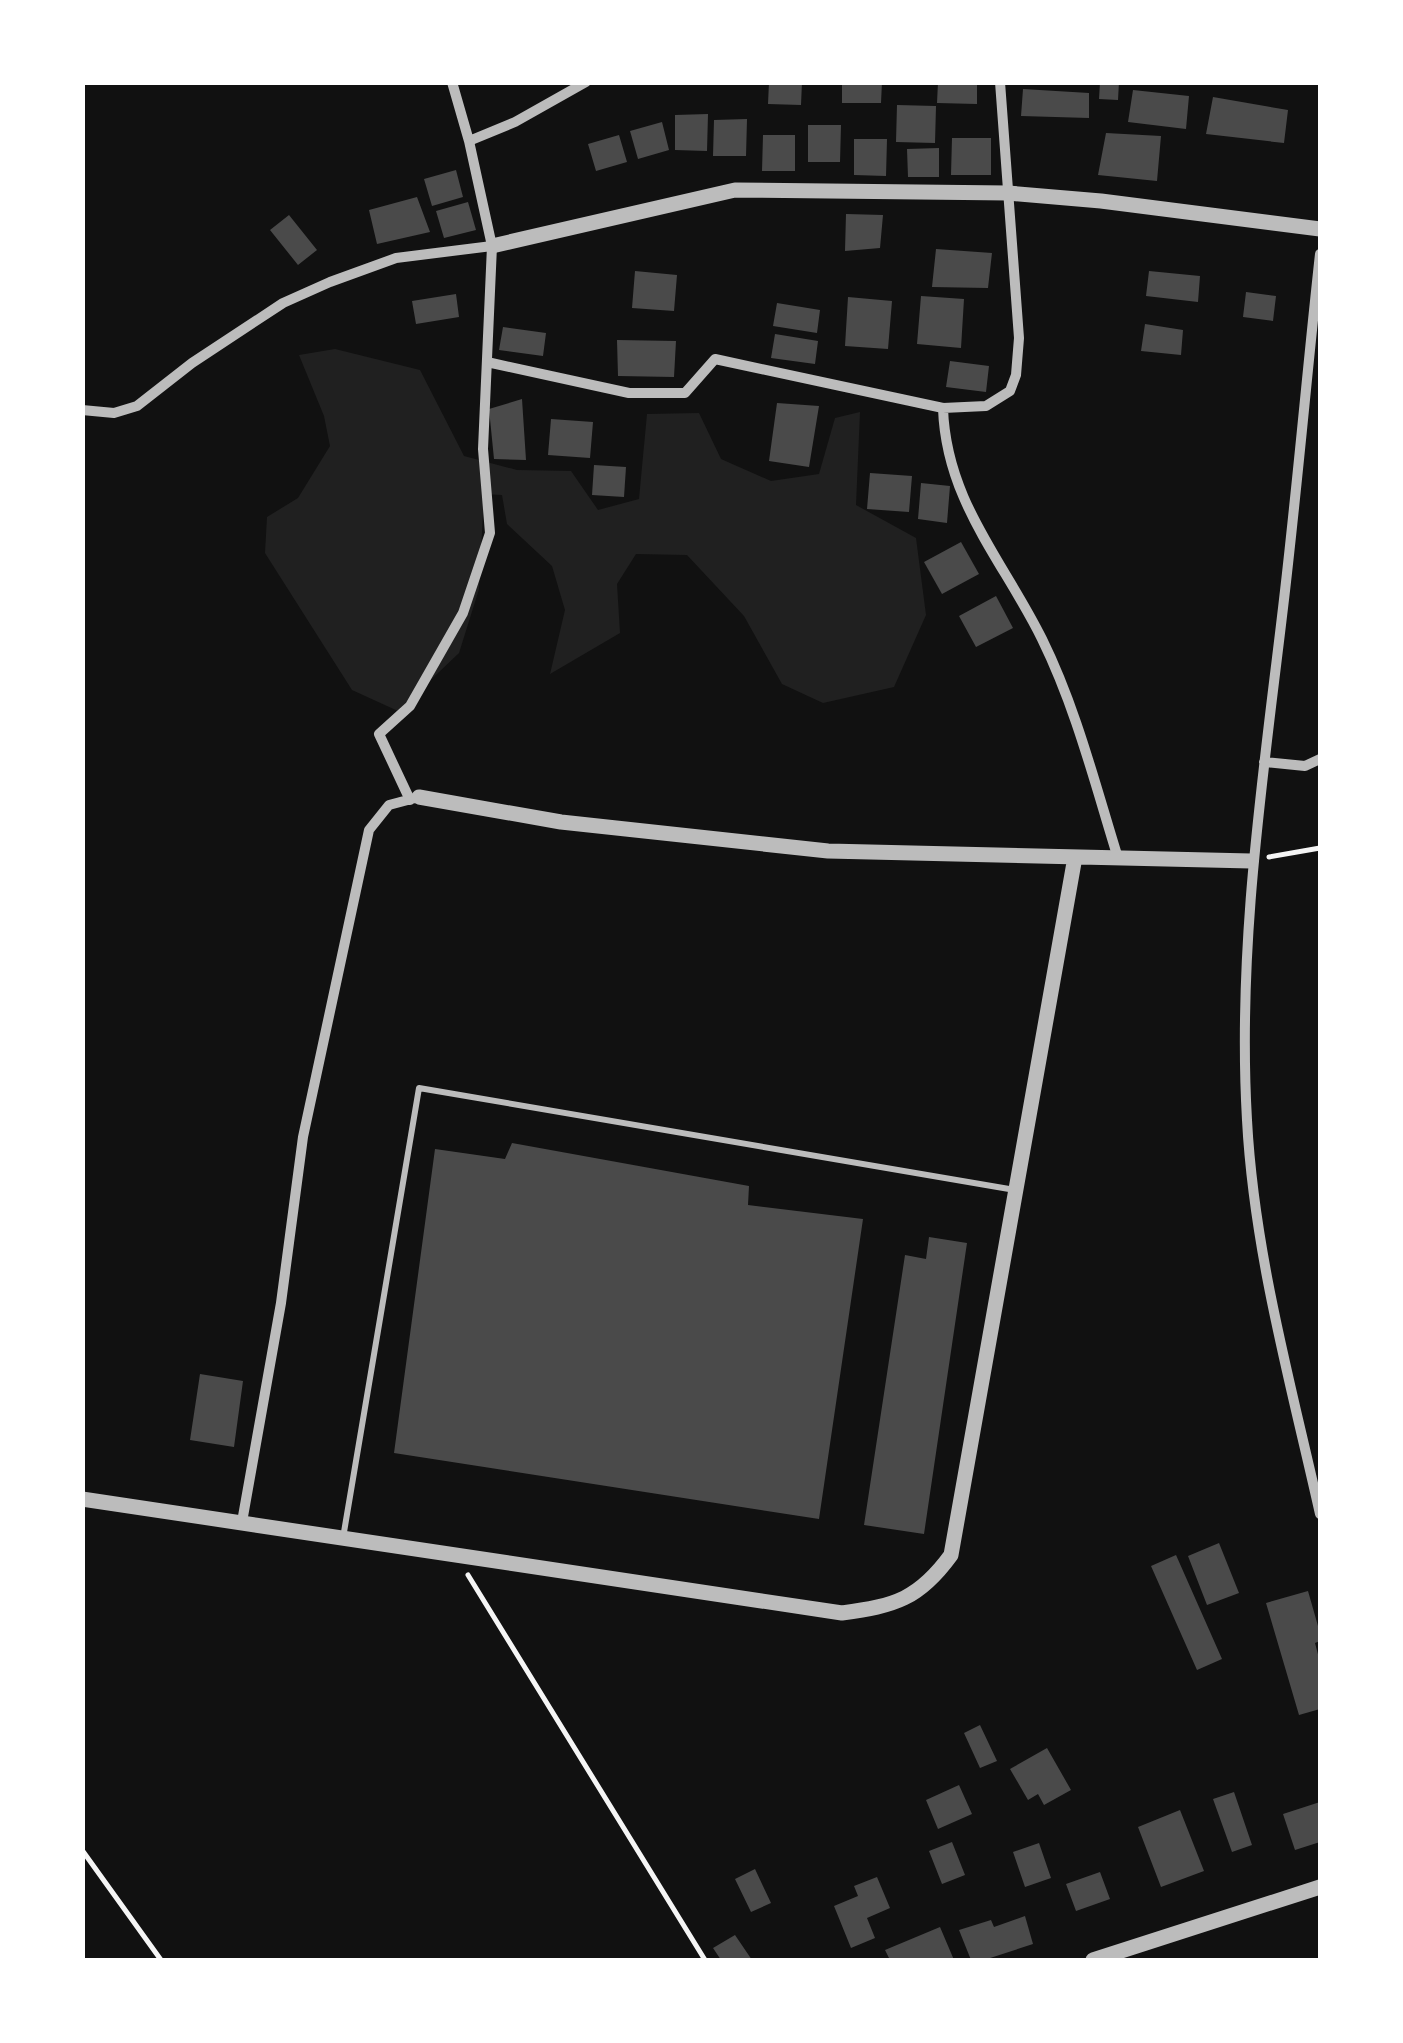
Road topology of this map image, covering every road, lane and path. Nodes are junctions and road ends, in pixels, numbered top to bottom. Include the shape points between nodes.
1 (452, 82) edge
2 (586, 82) edge
3 (1000, 82) edge
4 (470, 141) junction
5 (1008, 193) junction
6 (1320, 229) edge
7 (492, 246) junction
8 (1320, 254) edge
9 (487, 362) junction
10 (943, 408) junction
11 (82, 410) edge
12 (1320, 759) edge
13 (1264, 762) junction
14 (414, 799) junction
15 (1320, 848) edge
16 (1076, 857) junction
17 (1118, 858) junction
18 (1251, 861) junction
19 (1016, 1191) junction
20 (82, 1500) edge
21 (1320, 1514) edge
22 (242, 1522) junction
23 (343, 1538) junction
24 (457, 1556) junction
25 (82, 1850) edge
26 (1320, 1887) edge
27 (160, 1960) edge
28 (704, 1960) edge
29 (1093, 1960) edge

1 - 4 street
2 - 4 street
3 - 5 street
4 - 7 street
5 - 6 street
5 - 7 street via 735,190
5 - 10 street via 1016,375 1010,391 986,406
7 - 9 street
7 - 11 street via 396,258 330,282 268,313 137,406 114,413
8 - 13 street
9 - 10 street via 629,393 685,393 715,359
9 - 14 street via 483,449 490,533 463,613 410,706 379,734
10 - 17 street via 960,496 1068,699
12 - 13 street via 1304,766
13 - 18 street
14 - 16 street via 828,851
14 - 22 street via 390,805 369,830 304,1137
15 - 18 path
16 - 17 street
16 - 19 street
17 - 18 street
18 - 21 street via 1244,959 1246,1120 1274,1314
19 - 23 lane via 419,1088
19 - 24 street via 952,1554 919,1591 890,1606 842,1613
20 - 22 street
22 - 23 street
23 - 24 street
24 - 28 path
25 - 27 path
26 - 29 street

